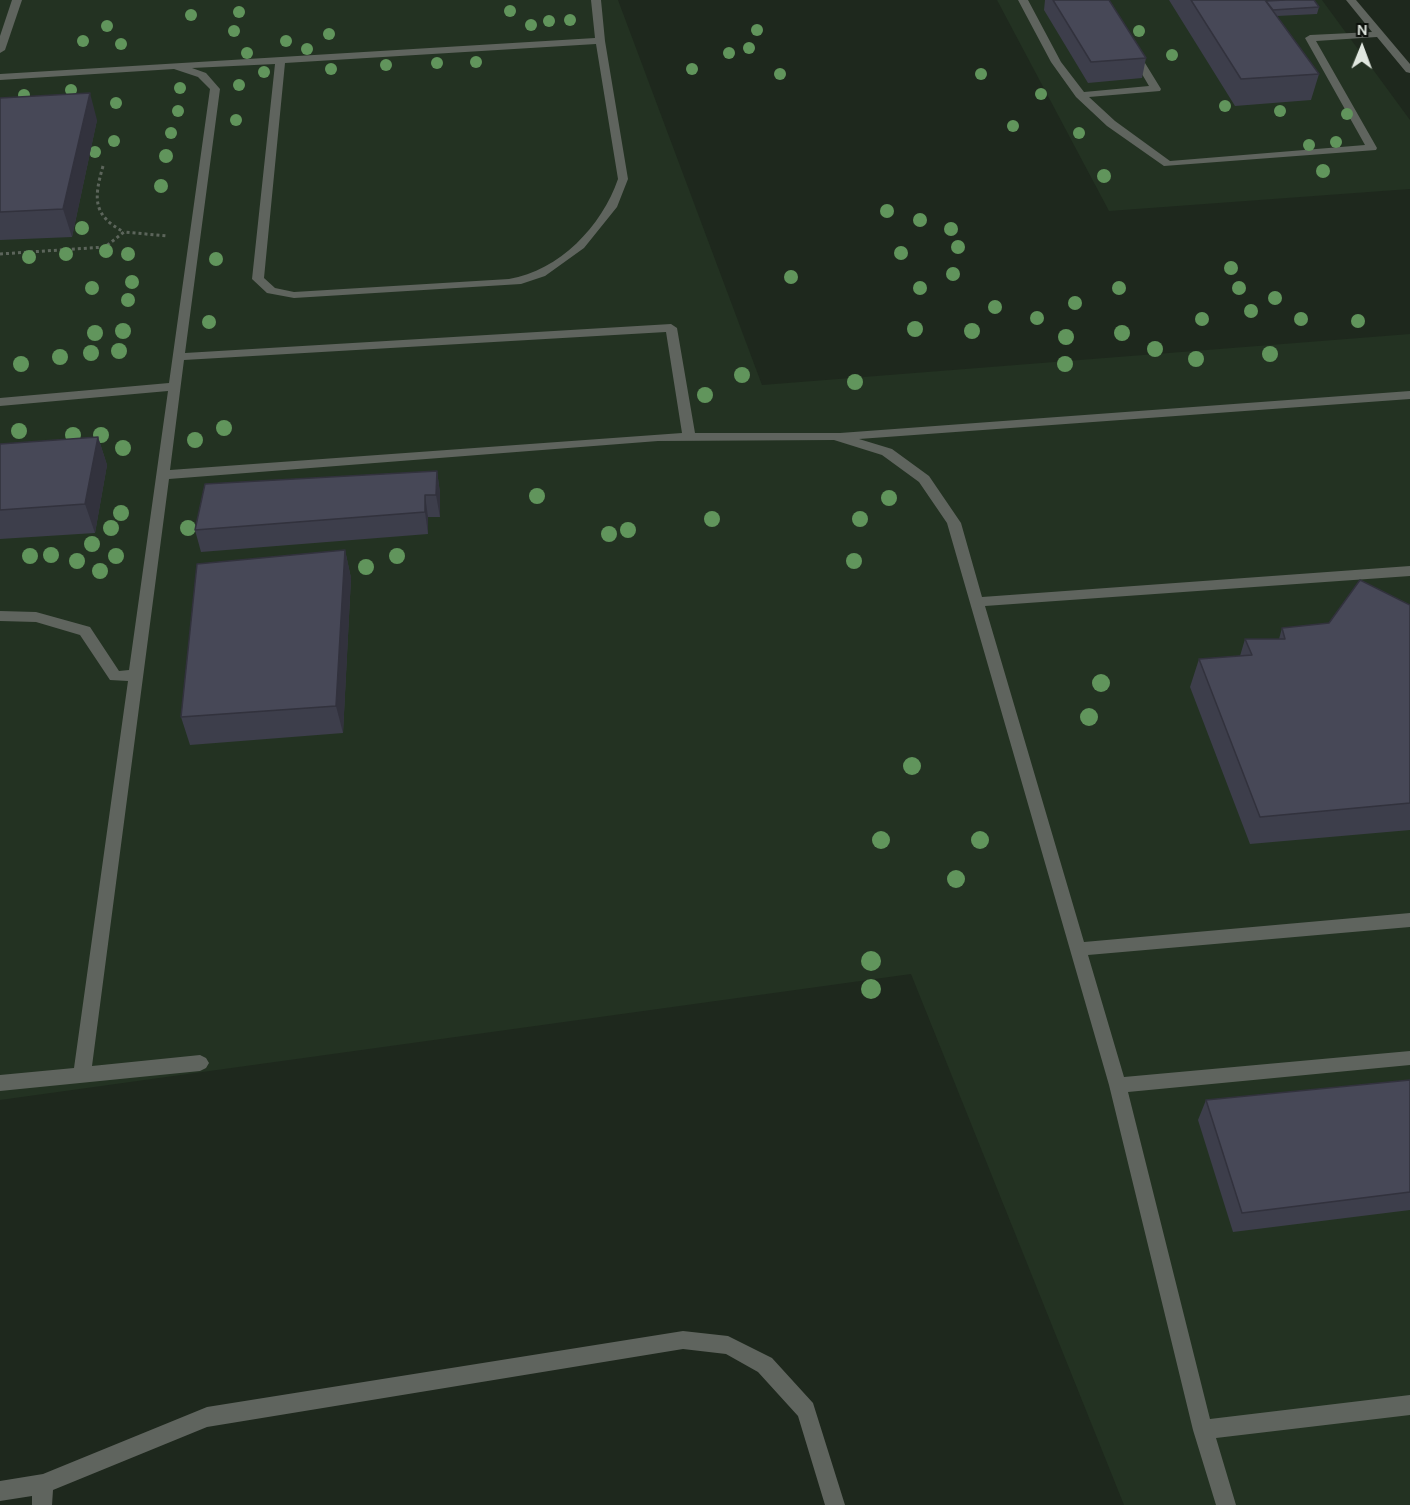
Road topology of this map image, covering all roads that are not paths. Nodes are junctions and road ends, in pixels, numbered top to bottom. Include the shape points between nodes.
1 (17, 0) edge
2 (596, 0) edge
3 (1023, 0) edge
4 (1351, 0) edge
5 (1380, 34) junction
6 (1126, 40) edge
7 (600, 41) junction
8 (0, 50) edge
9 (280, 59) junction
10 (176, 66) junction
11 (1410, 70) edge
12 (0, 77) edge
13 (1080, 95) junction
14 (180, 357) junction
15 (176, 386) junction
16 (1410, 394) edge
17 (0, 402) edge
18 (835, 436) junction
19 (689, 437) junction
20 (164, 475) junction
21 (1410, 571) edge
22 (977, 602) junction
23 (0, 616) edge
24 (137, 675) junction
25 (1410, 920) edge
26 (1078, 949) junction
27 (1410, 1058) edge
28 (200, 1063) dead end
29 (82, 1075) junction
30 (0, 1083) edge
31 (1118, 1085) junction
32 (1410, 1405) edge
33 (1203, 1430) junction
34 (43, 1484) junction
35 (0, 1491) edge
36 (42, 1505) edge
37 (835, 1505) edge
38 (1226, 1505) edge

1 - 8 street
2 - 7 street
3 - 13 street via 1057,63
4 - 5 street
5 - 11 street
5 - 13 street via 1310,38 1372,148 1168,164 1102,118
6 - 13 street via 1156,89
7 - 9 street
7 - 9 street via 623,179 619,196 606,218 575,249 540,274 502,283 294,295 271,291 258,279
9 - 10 street
10 - 12 street
10 - 14 street via 202,75 215,89
14 - 15 street
14 - 19 street via 671,328
15 - 17 street
15 - 20 street
16 - 18 street
18 - 19 street
18 - 22 street via 887,452 924,479 954,523
19 - 20 street
20 - 24 street
21 - 22 street
22 - 26 street
23 - 24 street via 36,617 85,631 115,676
24 - 29 street
25 - 26 street
26 - 31 street
27 - 31 street
28 - 29 street
29 - 30 street
31 - 33 street
32 - 33 street
33 - 38 street
34 - 35 street
34 - 36 street
34 - 37 street via 207,1416 683,1340 728,1344 765,1365 806,1410

